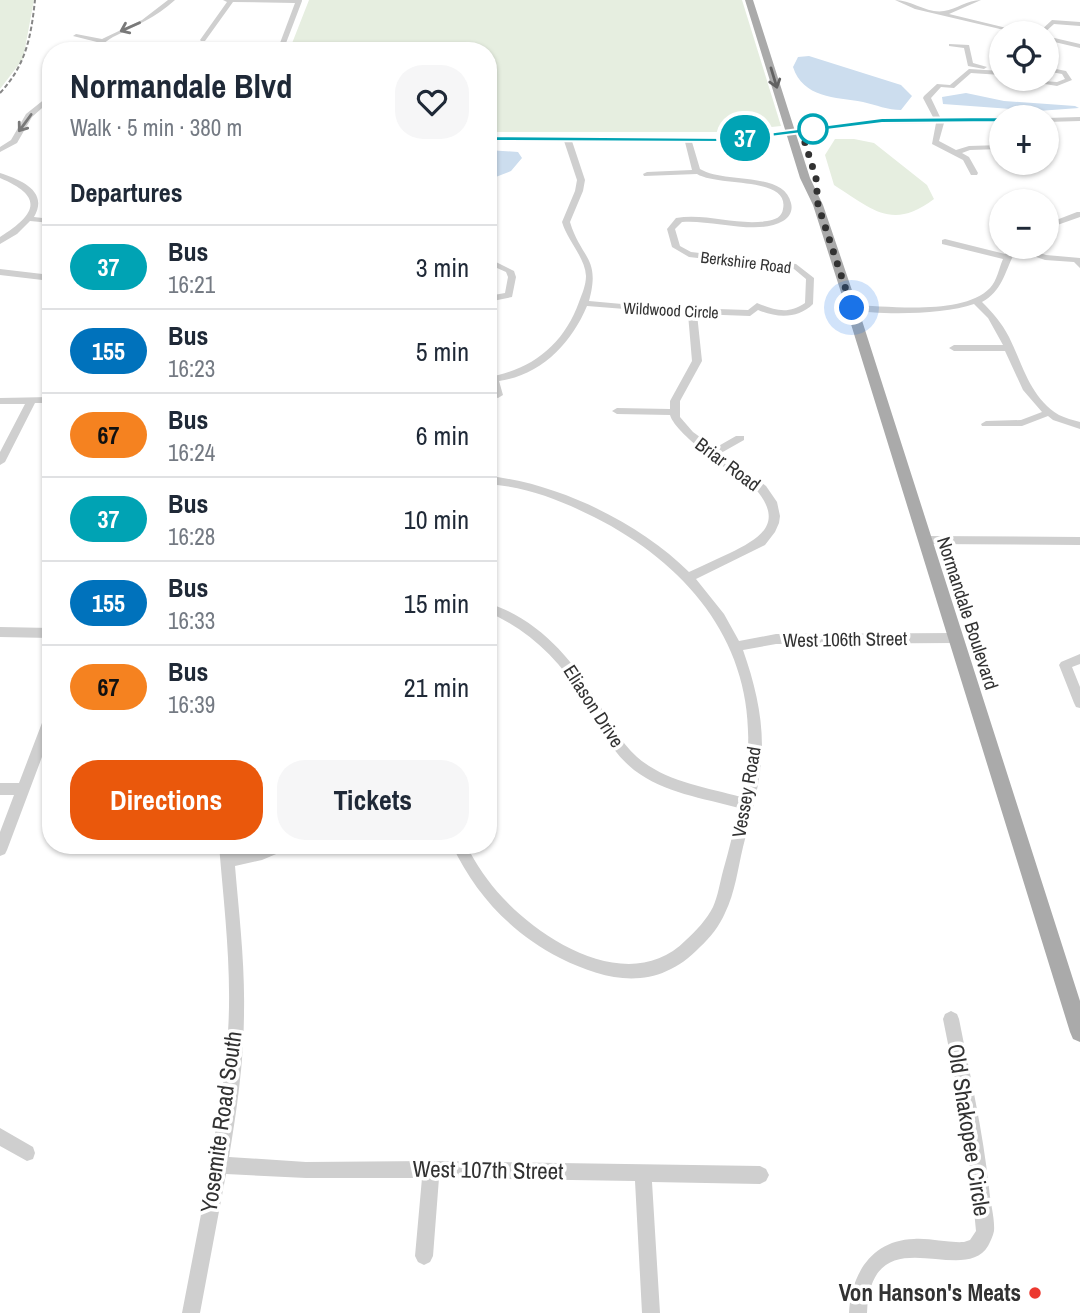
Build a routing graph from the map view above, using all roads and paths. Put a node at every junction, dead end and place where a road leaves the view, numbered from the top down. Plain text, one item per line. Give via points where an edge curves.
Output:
1 (172, 0) edge
2 (228, 0) edge
3 (299, 0) edge
4 (750, 0) edge
5 (759, 0) edge
6 (898, 0) edge
7 (978, 0) edge
8 (941, 14) junction
9 (1059, 22) edge
10 (1080, 24) edge
11 (989, 25) edge
12 (76, 36) dead end
13 (203, 40) dead end
14 (102, 41) joint
15 (1059, 41) edge
16 (283, 42) edge
17 (951, 45) dead end
18 (1080, 46) edge
19 (970, 68) junction
20 (989, 70) edge
21 (1059, 71) edge
22 (1059, 83) edge
23 (42, 104) edge
24 (939, 120) junction
25 (989, 120) edge
26 (1059, 120) edge
27 (1080, 120) edge
28 (796, 131) junction
29 (497, 138) edge
30 (568, 139) junction
31 (688, 140) junction
32 (989, 147) edge
33 (0, 150) edge
34 (956, 153) junction
35 (699, 173) junction
36 (974, 173) dead end
37 (646, 174) dead end
38 (0, 175) edge
39 (1080, 214) edge
40 (30, 219) junction
41 (42, 220) edge
42 (1059, 222) edge
43 (0, 241) edge
44 (944, 242) dead end
45 (989, 253) edge
46 (1005, 259) edge
47 (1059, 259) edge
48 (497, 265) edge
49 (1080, 265) edge
50 (0, 272) edge
51 (42, 277) edge
52 (497, 297) edge
53 (976, 301) junction
54 (583, 303) junction
55 (757, 306) joint
56 (852, 308) junction
57 (692, 311) junction
58 (576, 322) joint
59 (954, 348) dead end
60 (1009, 348) junction
61 (497, 378) edge
62 (32, 400) junction
63 (42, 400) edge
64 (0, 401) edge
65 (617, 411) dead end
66 (674, 412) junction
67 (1047, 413) junction
68 (986, 424) dead end
69 (1080, 426) edge
70 (740, 438) dead end
71 (714, 453) junction
72 (0, 462) edge
73 (497, 481) edge
74 (1079, 528) edge
75 (925, 540) junction
76 (1078, 541) edge
77 (690, 577) junction
78 (497, 611) edge
79 (0, 632) edge
80 (42, 633) edge
81 (956, 638) junction
82 (734, 647) junction
83 (1080, 659) edge
84 (1080, 703) edge
85 (42, 739) edge
86 (0, 789) edge
87 (23, 789) junction
88 (746, 804) junction
89 (0, 850) edge
90 (226, 854) edge
91 (464, 854) edge
92 (951, 1019) dead end
93 (1080, 1032) edge
94 (0, 1136) edge
95 (27, 1153) dead end
96 (217, 1166) junction
97 (431, 1169) junction
98 (643, 1172) junction
99 (760, 1175) dead end
100 (424, 1256) dead end
101 (191, 1313) edge
102 (651, 1313) edge
103 (858, 1313) edge

1 -> 14 street via 144,21
2 - 3 street
2 - 13 street
3 - 16 street
4 -> 28 main road, Normandale Boulevard
5 - 28 main road, Normandale Boulevard
6 - 8 street
7 - 8 street
8 - 11 street
9 - 10 street
12 - 14 street
15 - 18 street
17 - 19 street via 967,46
19 - 20 street
19 - 24 street via 952,86 939,85 927,98
21 - 22 street via 1069,80
23 -> 33 street via 14,141
24 - 25 street
24 - 28 street
24 - 34 street via 942,129 935,142
26 - 27 street
28 - 31 street
28 - 56 main road, Normandale Boulevard via 816,178 818,205
29 - 30 street
30 - 31 street
30 - 54 street via 569,154 581,176 566,222 590,274
31 - 35 street
32 - 34 street
34 - 36 street
35 - 37 street
35 - 55 street, Berkshire Road via 783,192 787,213 776,221 740,225 695,219 671,225 676,247 683,252 796,267 810,278 810,300 805,309 768,313
38 - 40 street via 36,198
39 - 42 street
40 - 41 street
40 - 43 street
44 - 45 street
46 - 53 street via 996,286
47 - 49 street via 1077,260
48 - 52 street via 512,277 509,295
50 - 51 street
53 - 56 street via 942,307
53 - 60 street via 992,316
54 - 57 street, Wildwood Circle
54 - 58 street
55 - 57 street, Wildwood Circle via 750,313
56 - 75 main road, Normandale Boulevard
57 - 66 street via 697,361 675,401
58 - 61 street via 539,364
59 - 60 street
60 - 67 street via 1030,396
62 - 63 street
62 - 64 street
62 - 72 street
65 - 66 street
66 - 71 street, Briar Road via 680,426
67 - 68 street via 1022,423
67 - 69 street
70 - 71 street
71 - 77 street, Briar Road via 770,497 776,516 761,542
73 - 77 street, Vessey Road via 526,485 569,500 647,542
74 - 76 street
75 - 76 street
75 - 81 main road, Normandale Boulevard
77 - 82 street, Vessey Road via 715,608
78 - 88 street, Eliason Drive via 521,622 558,653 613,738 641,768 670,782
79 - 80 street
81 - 82 street, West 106th Street via 787,638
81 - 93 main road, Normandale Boulevard
82 - 88 street, Vessey Road via 746,673 755,738
83 - 84 street via 1065,665
85 - 87 street
86 - 87 street
87 - 89 street
88 - 91 street, Vessey Road via 719,911 692,947 656,969 598,969 524,929 488,896
90 - 96 street, Yosemite Road South via 235,940 236,1033
92 - 103 street, Old Shakopee Circle via 975,1138 985,1232 971,1249 891,1252 874,1263 863,1279
94 - 95 street
96 - 97 street, West 107th Street
96 - 101 street, Yosemite Road South
97 - 98 street, West 107th Street
97 - 100 street
98 - 99 street, West 107th Street
98 - 102 street

